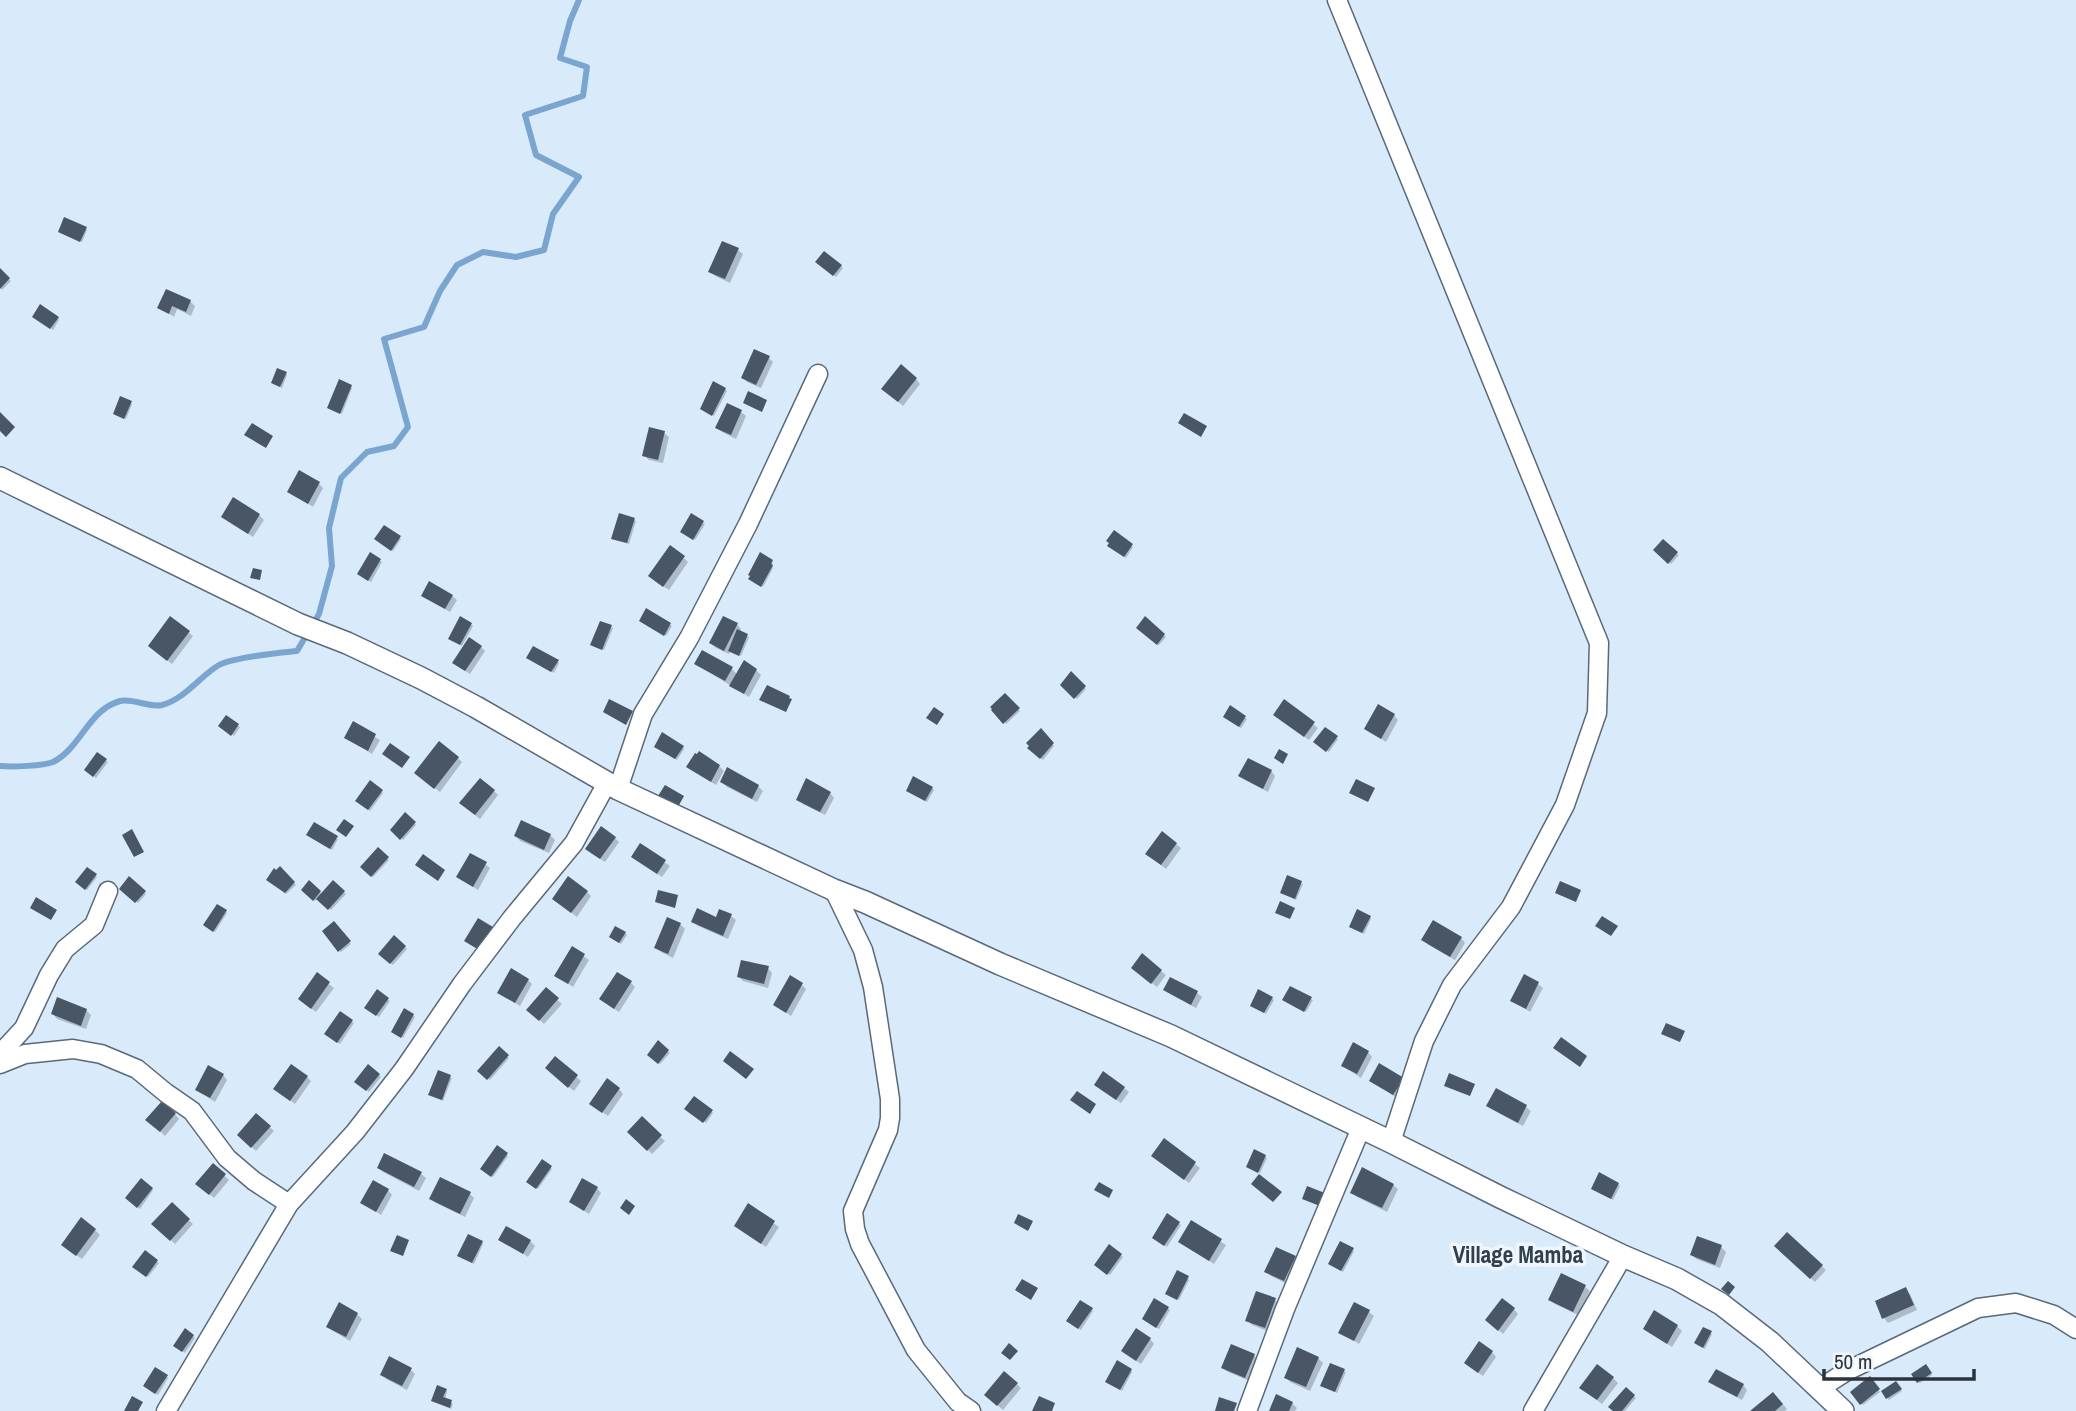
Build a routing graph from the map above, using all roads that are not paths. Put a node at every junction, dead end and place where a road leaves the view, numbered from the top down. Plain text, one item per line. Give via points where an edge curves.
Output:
1 (1337, 0) edge
2 (818, 374) dead end
3 (0, 478) edge
4 (613, 786) junction
5 (834, 890) junction
6 (108, 891) dead end
7 (0, 1054) edge
8 (0, 1064) edge
9 (1361, 1128) junction
10 (1391, 1142) junction
11 (289, 1203) junction
12 (1623, 1255) junction
13 (2076, 1328) edge
14 (1819, 1389) junction
15 (166, 1411) edge
16 (971, 1411) edge
17 (1247, 1411) edge
18 (1533, 1411) edge
19 (1843, 1411) edge

1 - 10 street via 1600,643 1597,713 1565,804 1511,907 1452,985 1424,1041
2 - 4 street via 748,524 689,638 643,714
3 - 4 street via 443,690
4 - 5 street
4 - 11 street via 404,1069 355,1132
5 - 9 street via 1171,1037
5 - 16 street via 863,950 873,987 890,1099 888,1130 853,1211 855,1229 916,1350 958,1402
6 - 7 street via 94,925 65,949 24,1028
8 - 11 street via 25,1055 73,1049 101,1054 136,1069 192,1111 228,1158 254,1181
9 - 10 street
9 - 17 street
10 - 12 street
11 - 15 street
12 - 14 street via 1721,1304
12 - 18 street
13 - 14 street via 2054,1315 2016,1303 1978,1308
14 - 19 street

